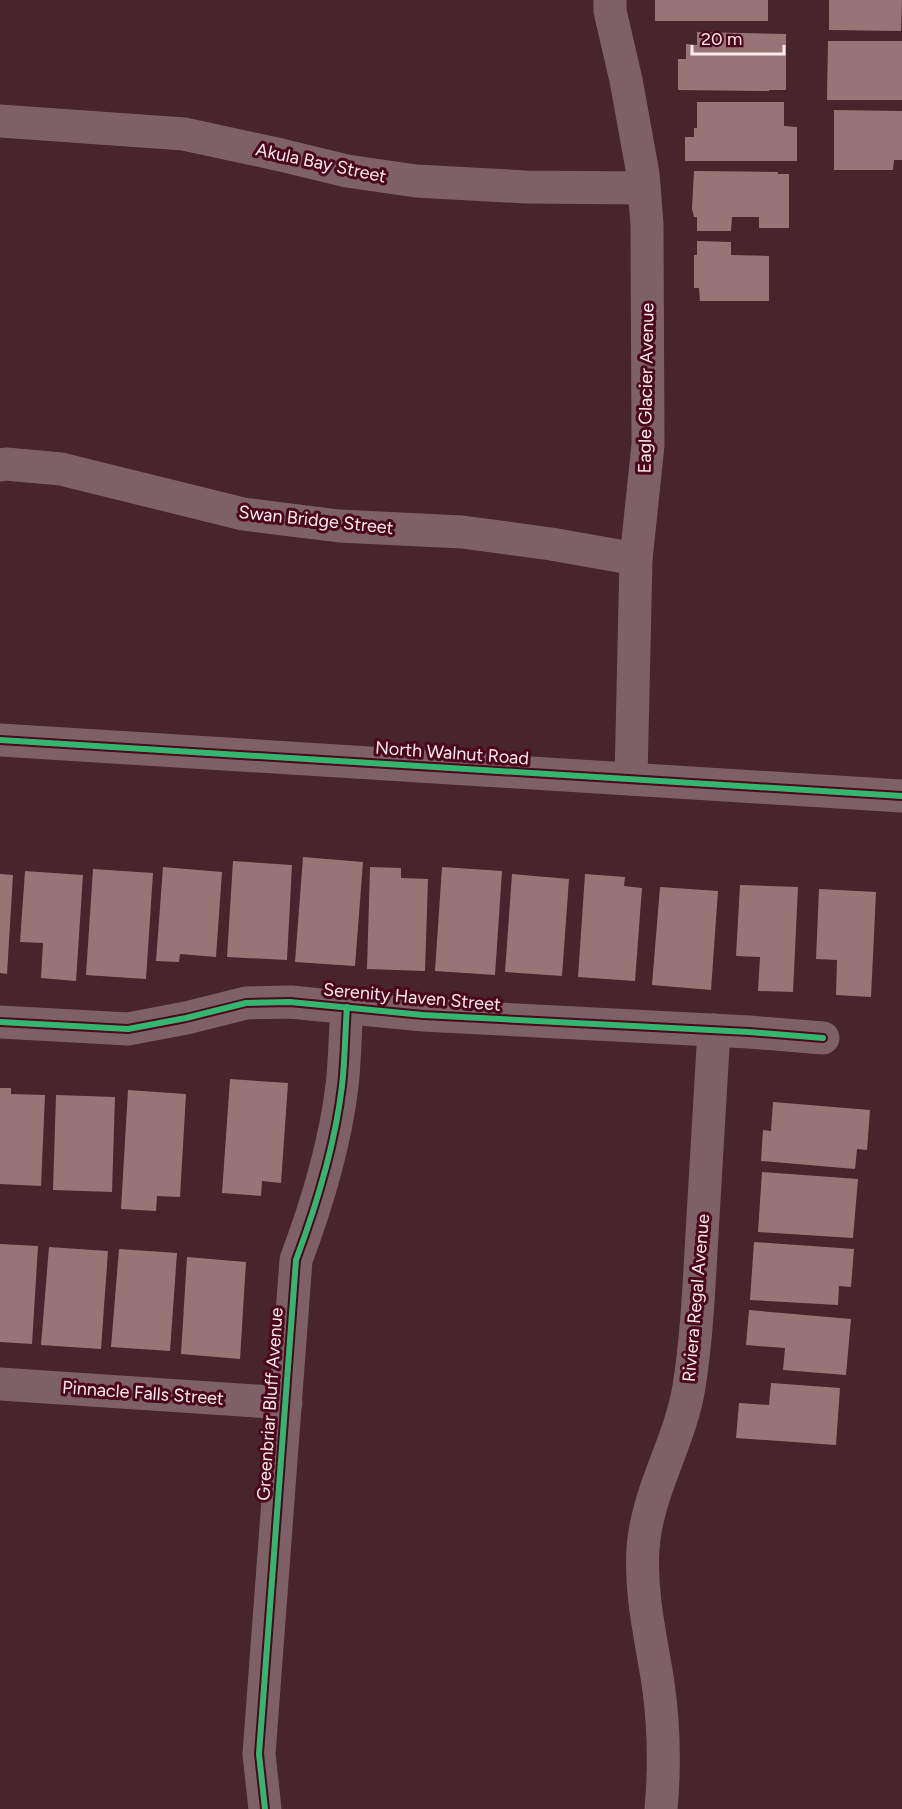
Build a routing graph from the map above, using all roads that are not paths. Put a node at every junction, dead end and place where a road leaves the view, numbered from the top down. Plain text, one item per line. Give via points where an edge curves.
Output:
1 (610, 0) edge
2 (0, 121) edge
3 (644, 188) junction
4 (0, 465) edge
5 (636, 559) junction
6 (0, 740) edge
7 (631, 779) junction
8 (902, 796) edge
9 (347, 1007) junction
10 (0, 1022) edge
11 (714, 1030) junction
12 (823, 1038) dead end
13 (0, 1384) edge
14 (286, 1402) junction
15 (265, 1809) edge
16 (661, 1809) edge

1 - 3 street, Eagle Glacier Avenue
2 - 3 street, Akula Bay Street via 184,134 346,171 416,182
3 - 5 street, Eagle Glacier Avenue via 648,445
4 - 5 street, Swan Bridge Street via 61,469 243,514 339,526 462,532
5 - 7 street, Eagle Glacier Avenue
6 - 7 street, North Walnut Road
7 - 8 street, North Walnut Road
9 - 10 street, Serenity Haven Street via 290,1002 246,1004 128,1029
9 - 11 street, Serenity Haven Street via 423,1015
9 - 14 street, Greenbriar Bluff Avenue via 336,1125 296,1260
11 - 12 street, Serenity Haven Street
11 - 16 street, Riviera Regal Avenue via 695,1347 686,1406 649,1510 642,1573 664,1736
13 - 14 street, Pinnacle Falls Street
14 - 15 street, Greenbriar Bluff Avenue via 259,1754

